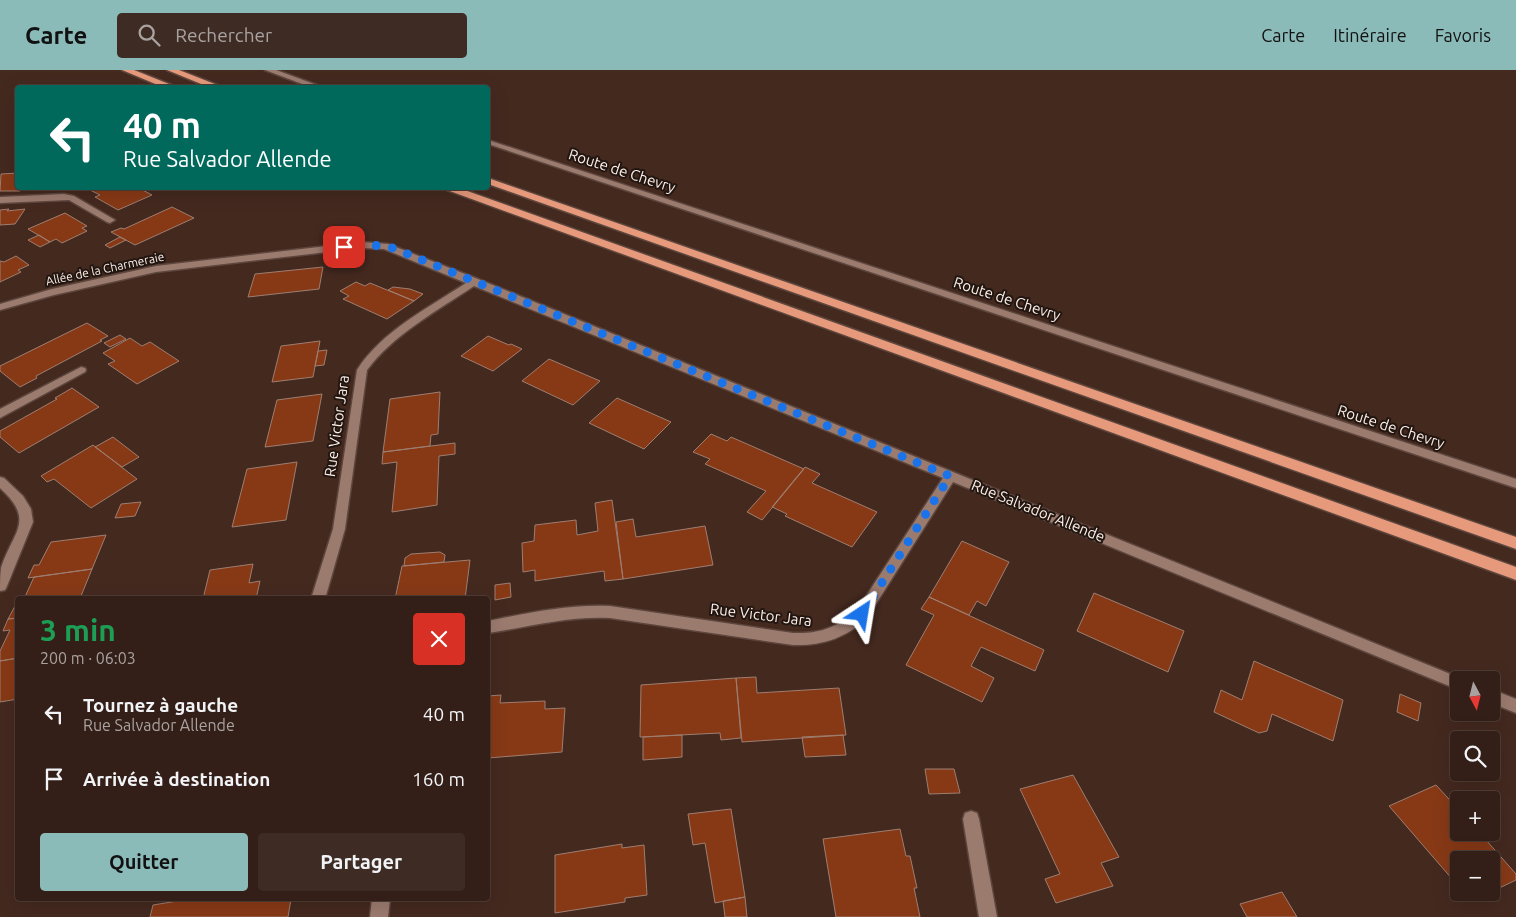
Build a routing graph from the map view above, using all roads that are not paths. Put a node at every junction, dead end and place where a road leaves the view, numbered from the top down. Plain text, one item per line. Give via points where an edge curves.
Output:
1 (126, 70) edge
2 (171, 70) edge
3 (269, 70) edge
4 (166, 85) edge
5 (213, 85) edge
6 (313, 85) edge
7 (490, 143) edge
8 (490, 182) edge
9 (457, 190) edge
10 (0, 200) edge
11 (110, 220) dead end
12 (216, 261) joint
13 (475, 281) junction
14 (0, 307) edge
15 (81, 370) dead end
16 (0, 414) edge
17 (950, 476) junction
18 (0, 481) edge
19 (1516, 484) edge
20 (1516, 543) edge
21 (1516, 574) edge
22 (0, 586) edge
23 (319, 596) edge
24 (490, 627) edge
25 (1450, 678) edge
26 (1500, 700) edge
27 (1516, 706) edge
28 (971, 819) dead end
29 (381, 901) edge
30 (379, 917) edge
31 (988, 917) edge

1 - 4 highway
2 - 5 highway
3 - 6 street
7 - 19 street, Route de Chevry
8 - 20 highway
9 - 21 highway
10 - 11 street via 71,198
12 - 13 street, Rue Salvador Allende via 379,245
12 - 14 street, Allée de la Charmeraie via 119,276
13 - 17 street, Rue Salvador Allende
13 - 23 street, Rue Victor Jara via 389,341 362,370 339,529
15 - 16 street
17 - 24 street, Rue Victor Jara via 862,614 831,636 793,639 596,611 538,617
17 - 25 street, Rue Salvador Allende
18 - 22 street via 16,495 27,512 27,522
26 - 27 street
28 - 31 street
29 - 30 street

